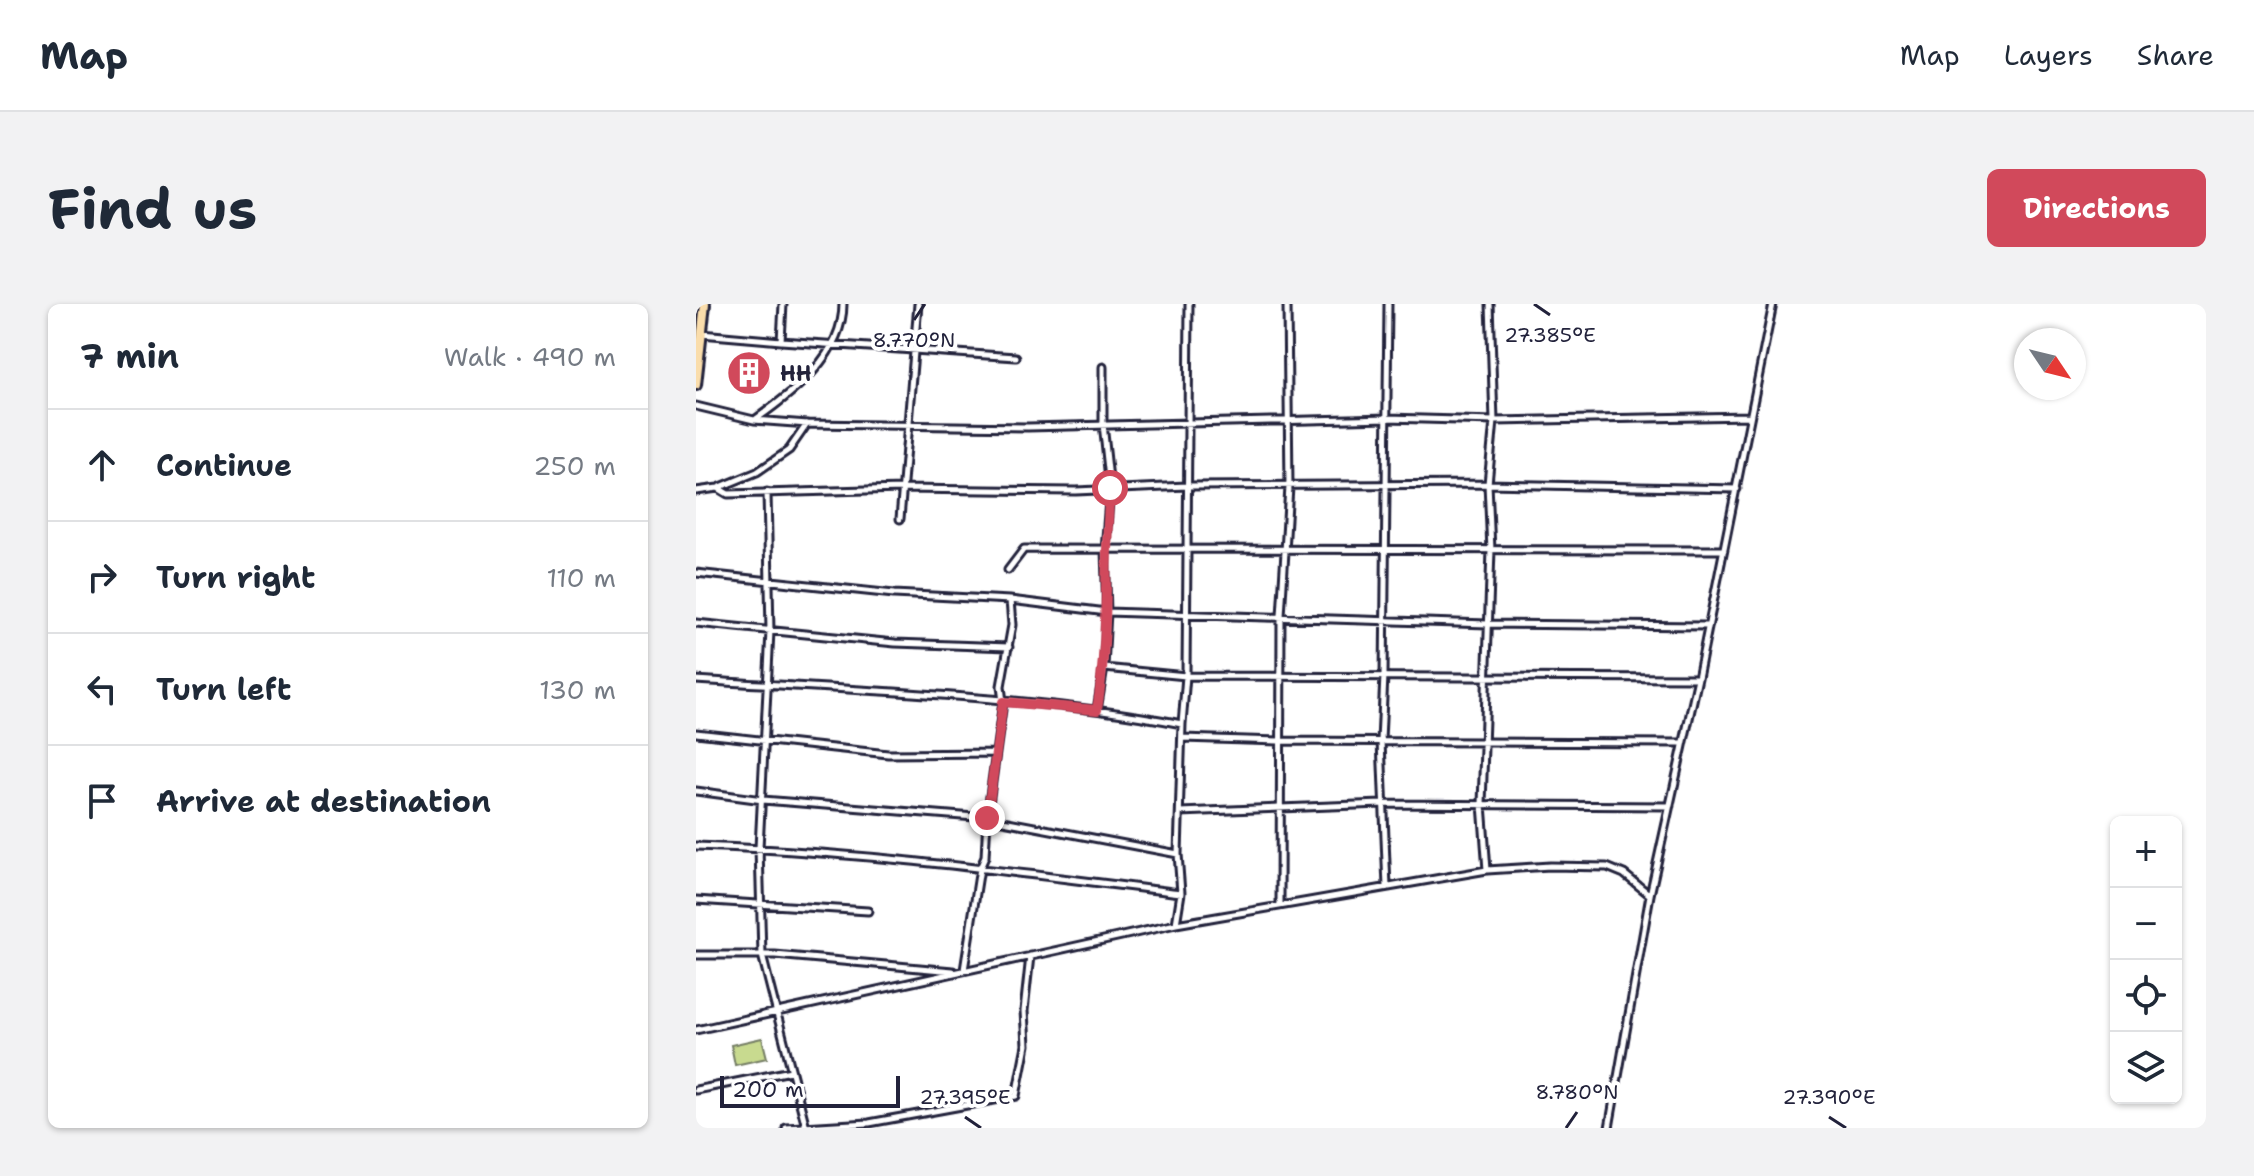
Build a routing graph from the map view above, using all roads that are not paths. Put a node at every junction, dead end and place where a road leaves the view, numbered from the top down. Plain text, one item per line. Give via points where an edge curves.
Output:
1 (705, 304) edge
2 (783, 304) edge
3 (843, 304) edge
4 (918, 304) edge
5 (1189, 304) edge
6 (1287, 304) edge
7 (1388, 304) edge
8 (1490, 304) edge
9 (1773, 304) edge
10 (701, 334) junction
11 (781, 341) junction
12 (698, 345) edge
13 (832, 346) junction
14 (915, 350) junction
15 (1016, 357) dead end
16 (1103, 367) dead end
17 (696, 385) edge
18 (696, 406) edge
19 (1749, 416) junction
20 (1388, 418) junction
21 (754, 420) junction
22 (1287, 421) junction
23 (1494, 421) junction
24 (909, 423) junction
25 (1188, 423) junction
26 (808, 424) junction
27 (1103, 424) junction
28 (1488, 484) junction
29 (1187, 486) junction
30 (1385, 486) junction
31 (1289, 487) junction
32 (718, 488) junction
33 (1110, 488) junction
34 (902, 489) junction
35 (1737, 489) junction
36 (696, 491) edge
37 (767, 492) junction
38 (900, 519) dead end
39 (1186, 548) junction
40 (1286, 549) junction
41 (1105, 550) junction
42 (1386, 550) junction
43 (1491, 550) junction
44 (1724, 550) junction
45 (1008, 570) dead end
46 (696, 573) edge
47 (769, 580) junction
48 (1010, 600) junction
49 (1107, 612) junction
50 (1185, 615) junction
51 (1281, 616) junction
52 (1384, 619) junction
53 (696, 623) edge
54 (1488, 624) junction
55 (1708, 626) junction
56 (770, 631) junction
57 (1009, 647) junction
58 (1104, 668) junction
59 (1186, 676) junction
60 (1280, 676) junction
61 (1384, 676) junction
62 (1486, 677) junction
63 (1698, 678) junction
64 (696, 680) edge
65 (767, 684) junction
66 (1003, 702) junction
67 (1097, 710) junction
68 (1182, 724) junction
69 (696, 733) edge
70 (1182, 738) junction
71 (1485, 740) junction
72 (1279, 741) junction
73 (1381, 741) junction
74 (765, 743) junction
75 (1683, 743) junction
76 (996, 753) junction
77 (696, 791) edge
78 (763, 800) junction
79 (1382, 804) junction
80 (1482, 804) junction
81 (1670, 806) junction
82 (1278, 807) junction
83 (1180, 812) junction
84 (987, 818) junction
85 (696, 846) edge
86 (759, 848) junction
87 (1178, 854) junction
88 (980, 868) junction
89 (1487, 870) junction
90 (1387, 887) junction
91 (1181, 893) junction
92 (1650, 895) junction
93 (696, 900) edge
94 (760, 903) junction
95 (1280, 905) junction
96 (868, 911) dead end
97 (1176, 924) junction
98 (696, 955) edge
99 (762, 955) junction
100 (1030, 956) junction
101 (961, 971) junction
102 (776, 1012) junction
103 (696, 1030) edge
104 (791, 1071) junction
105 (696, 1090) edge
106 (870, 1125) edge
107 (806, 1127) edge
108 (786, 1128) edge
109 (1609, 1128) edge

1 - 10 main road
2 - 11 street
3 - 13 street via 840,332
4 - 14 street
5 - 25 street
6 - 22 street
7 - 20 street
8 - 23 street
9 - 19 street
10 - 11 street
10 - 12 main road
11 - 13 street
12 - 17 main road
13 - 14 street
13 - 21 street via 779,403
14 - 15 street
14 - 24 street
16 - 27 street
18 - 21 street
19 - 23 street
19 - 35 street
20 - 22 street
20 - 23 street
20 - 30 street
21 - 26 street
22 - 25 street
22 - 31 street
23 - 28 street
24 - 26 street
24 - 27 street
24 - 34 street
25 - 27 street
25 - 29 street
26 - 32 street via 789,450 757,472
27 - 33 street
28 - 30 street
28 - 35 street
28 - 43 street
29 - 31 street
29 - 33 street
29 - 39 street
30 - 31 street
30 - 42 street
31 - 40 street
32 - 36 street
32 - 37 street via 728,494
33 - 34 street
33 - 41 street
34 - 37 street
34 - 38 street
35 - 44 street
37 - 47 street
39 - 40 street
39 - 41 street
39 - 50 street
40 - 42 street
40 - 51 street
41 - 45 street via 1024,549
41 - 49 street
42 - 43 street
42 - 52 street
43 - 44 street
43 - 54 street
44 - 55 street
46 - 47 street
47 - 48 street
47 - 56 street
48 - 49 street
48 - 57 street
49 - 50 street
49 - 58 street
50 - 51 street
50 - 59 street
51 - 52 street
51 - 60 street
52 - 54 street
52 - 61 street
53 - 56 street
54 - 55 street
54 - 62 street
55 - 63 street
56 - 57 street
56 - 65 street
57 - 66 street
58 - 59 street
58 - 67 street
59 - 60 street
59 - 68 street
60 - 61 street
60 - 72 street
61 - 62 street
61 - 73 street
62 - 63 street
62 - 71 street
63 - 75 street
64 - 65 street
65 - 66 street
65 - 74 street
66 - 67 street
66 - 76 street
67 - 68 street
68 - 70 street
69 - 74 street
70 - 72 street
70 - 83 street
71 - 73 street
71 - 75 street
71 - 80 street
72 - 73 street
72 - 82 street
73 - 79 street
74 - 76 street via 888,754
74 - 78 street
75 - 81 street
76 - 84 street
77 - 78 street
78 - 84 street
78 - 86 street
79 - 80 street
79 - 82 street
79 - 90 street
80 - 81 street
80 - 89 street
81 - 92 street
82 - 83 street
82 - 95 street
83 - 87 street
84 - 87 street
84 - 88 street
85 - 86 street
86 - 88 street
86 - 94 street
87 - 91 street
88 - 91 street
88 - 101 street
89 - 90 street
89 - 92 street via 1607,867
90 - 95 street
91 - 97 street
92 - 109 street
93 - 94 street
94 - 96 street
94 - 99 street
95 - 97 street
97 - 100 street
98 - 99 street
99 - 101 street
99 - 102 street
100 - 101 street
100 - 106 street via 1026,1045 1016,1096
101 - 102 street
102 - 103 street
102 - 104 street
104 - 105 street
104 - 107 street
106 - 107 street
107 - 108 street

